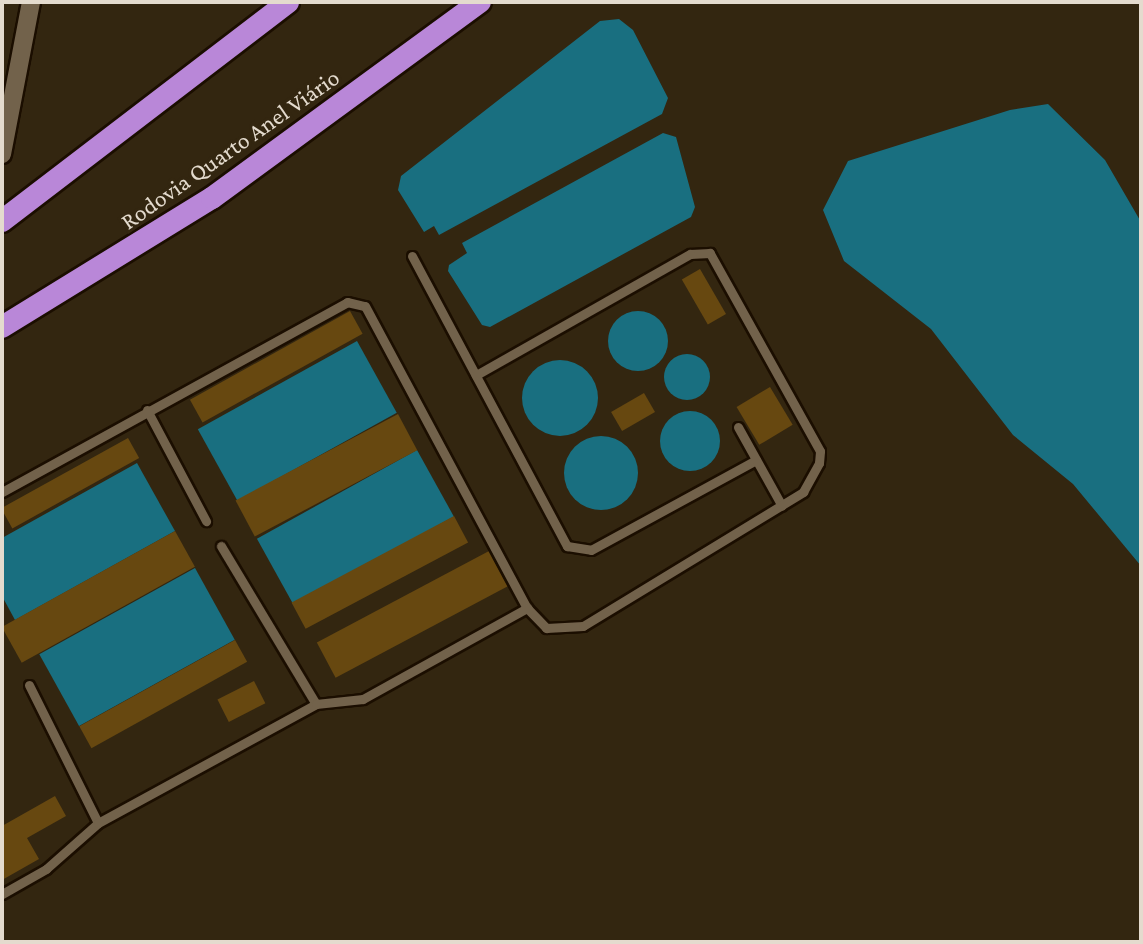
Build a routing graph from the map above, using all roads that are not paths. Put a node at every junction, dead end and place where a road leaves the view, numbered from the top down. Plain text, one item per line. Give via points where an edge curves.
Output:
1 (31, 2) edge
2 (288, 2) edge
3 (480, 2) edge
4 (2, 154) edge
5 (2, 221) edge
6 (412, 256) dead end
7 (2, 327) edge
8 (476, 375) junction
9 (147, 410) junction
10 (738, 427) dead end
11 (756, 460) junction
12 (2, 492) edge
13 (782, 506) junction
14 (206, 521) dead end
15 (221, 546) dead end
16 (527, 608) junction
17 (29, 685) dead end
18 (316, 704) junction
19 (98, 823) junction
20 (2, 894) edge

1 - 4 street
2 - 5 highway
3 - 7 highway, Rodovia Quarto Anel Viário via 212,198
6 - 8 lane
8 - 11 lane via 567,546 576,550 591,550
8 - 13 lane via 690,254 710,253 820,451 813,478
9 - 12 lane
9 - 14 lane
9 - 16 lane via 347,302 365,306
10 - 11 lane
11 - 13 lane
13 - 16 lane via 583,626 546,628
15 - 18 lane
16 - 18 lane via 363,699
17 - 19 lane
18 - 19 lane
19 - 20 lane via 46,869

